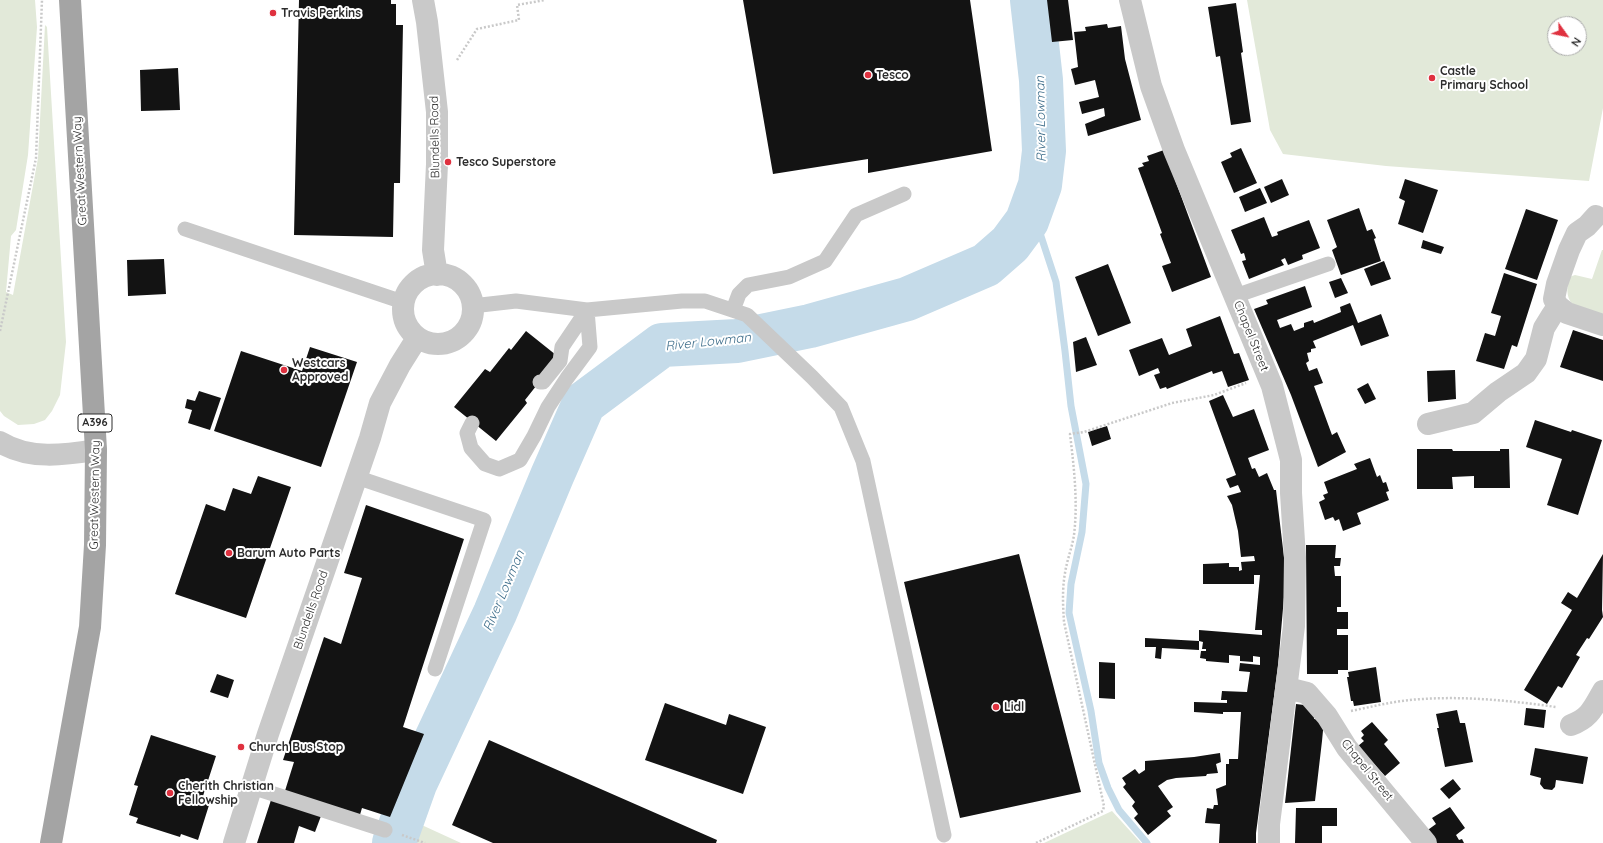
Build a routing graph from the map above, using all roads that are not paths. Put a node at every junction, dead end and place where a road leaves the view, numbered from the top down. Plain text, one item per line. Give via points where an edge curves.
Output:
1 (70, 0) edge
2 (423, 0) edge
3 (1130, 0) edge
4 (904, 194) dead end
5 (1596, 216) dead end
6 (185, 229) dead end
7 (1328, 264) dead end
8 (437, 275) junction
9 (1235, 296) junction
10 (403, 302) junction
11 (472, 306) junction
12 (1558, 306) junction
13 (587, 310) junction
14 (740, 313) junction
15 (1603, 325) edge
16 (417, 338) junction
17 (540, 382) dead end
18 (472, 423) dead end
19 (1428, 424) dead end
20 (0, 442) edge
21 (96, 450) junction
22 (356, 477) junction
23 (435, 669) dead end
24 (1287, 688) junction
25 (1603, 691) edge
26 (1571, 725) dead end
27 (252, 787) junction
28 (384, 830) dead end
29 (944, 835) dead end
30 (51, 843) edge
31 (234, 843) edge
32 (1269, 843) edge
33 (1426, 843) edge

1 - 21 main road, Great Western Way / A396
2 - 8 street, Blundells Road via 437,119 433,250
3 - 9 street, Chapel Street via 1152,86 1174,150
4 - 14 lane via 856,215 825,261 789,278 748,285 739,294
5 - 12 street via 1577,233 1569,250 1554,299
6 - 10 lane
7 - 9 lane
8 - 10 street via 429,275 418,280 410,287
8 - 11 street via 445,275 456,280 465,288
9 - 24 street, Chapel Street via 1272,386 1291,460 1295,565 1294,626
10 - 16 street via 405,323
11 - 13 lane via 516,301
11 - 16 street via 467,329 456,339 445,343 428,343
12 - 15 street via 1567,313
12 - 19 street via 1544,328 1536,359 1526,373 1473,413
13 - 14 lane via 705,301
13 - 17 lane via 562,347 560,361 543,382
13 - 18 lane via 590,347 548,407 520,460 499,469 485,464 471,448 467,433
14 - 29 lane via 812,377 841,407 863,461
16 - 22 street, Blundells Road via 380,403
20 - 21 street via 11,448 42,455
21 - 30 main road, Great Western Way / A396 via 95,545 90,628
22 - 23 lane via 484,520
22 - 27 street, Blundells Road
24 - 32 street, Chapel Street via 1269,824
24 - 33 street, Chapel Street via 1307,693 1327,716 1347,748
25 - 26 street via 1582,721
27 - 28 lane
27 - 31 street, Blundells Road

